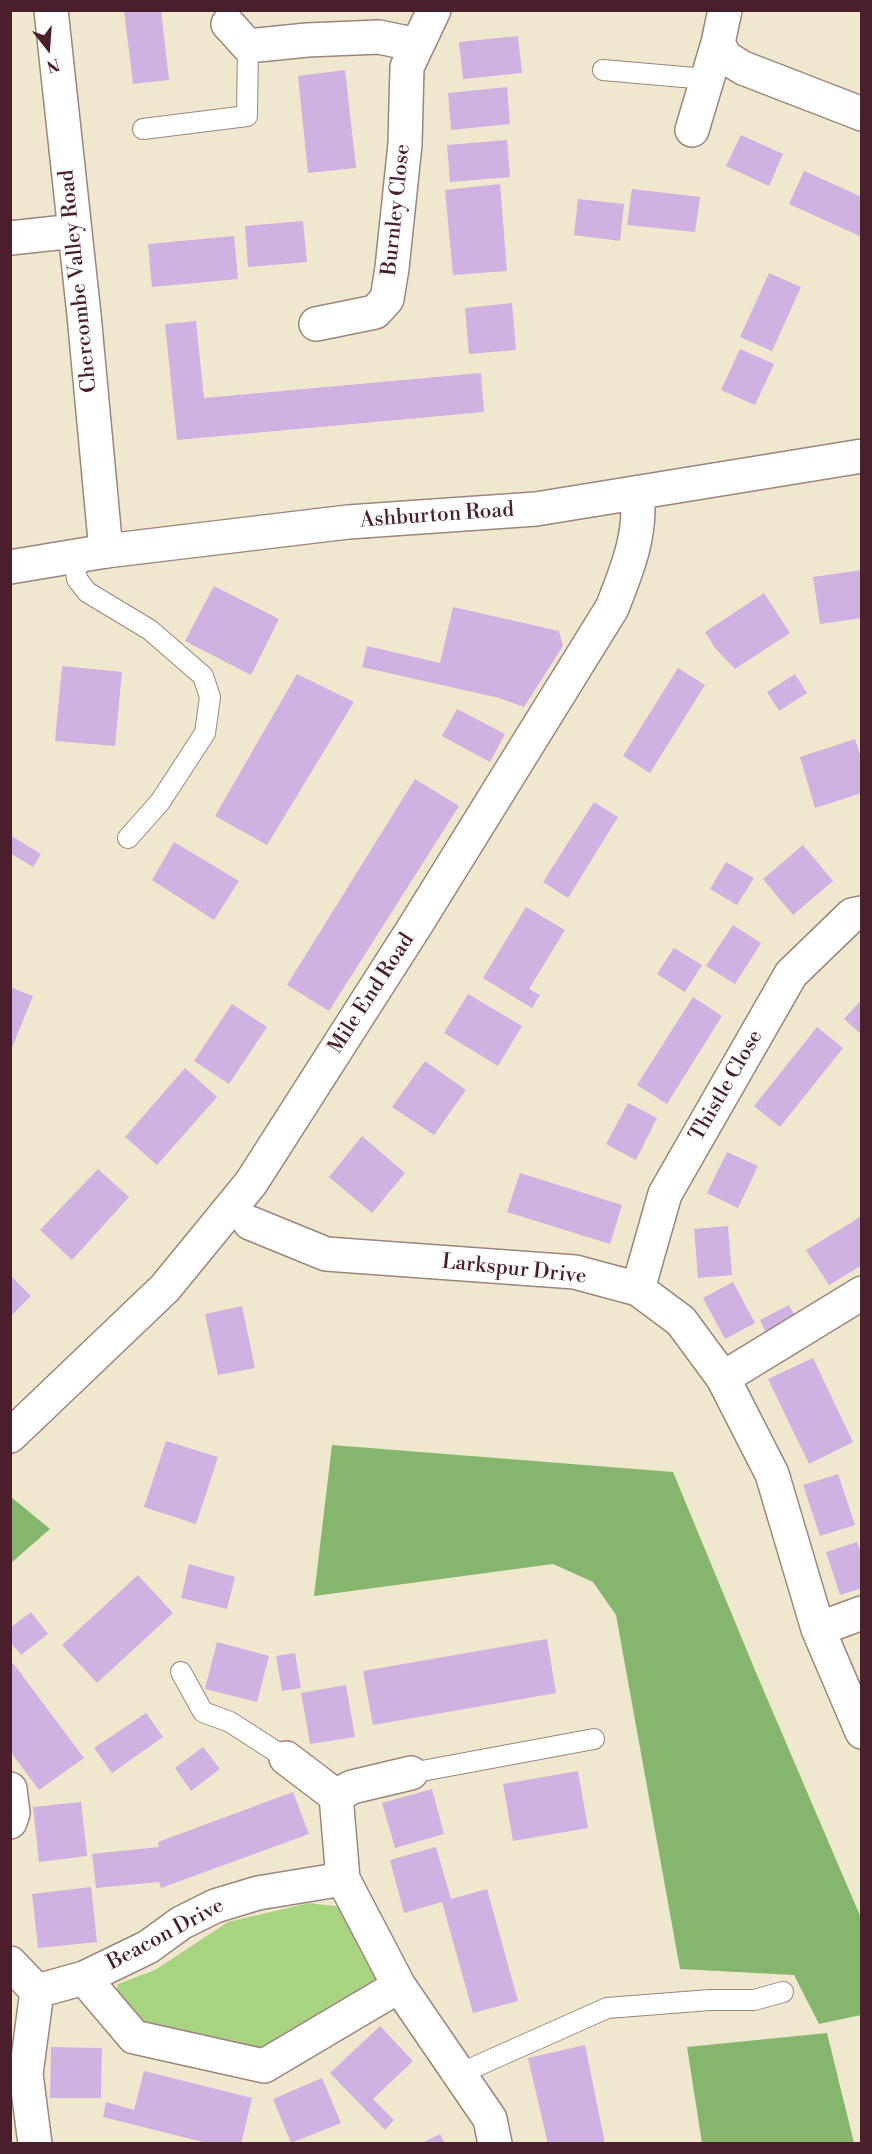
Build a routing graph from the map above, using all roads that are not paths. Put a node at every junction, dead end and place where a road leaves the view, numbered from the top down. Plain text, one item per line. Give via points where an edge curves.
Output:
1 (51, 10) edge
2 (434, 10) edge
3 (725, 10) edge
4 (238, 35) joint
5 (718, 43) junction
6 (417, 45) junction
7 (603, 70) dead end
8 (706, 80) junction
9 (861, 114) edge
10 (143, 129) dead end
11 (692, 130) dead end
12 (75, 231) junction
13 (10, 238) edge
14 (316, 324) dead end
15 (861, 456) edge
16 (637, 493) junction
17 (106, 551) junction
18 (74, 556) junction
19 (10, 567) edge
20 (128, 838) dead end
21 (861, 913) edge
22 (249, 1223) dead end
23 (638, 1289) junction
24 (861, 1293) edge
25 (723, 1378) junction
26 (10, 1436) edge
27 (861, 1613) edge
28 (818, 1629) junction
29 (181, 1672) dead end
30 (861, 1732) edge
31 (594, 1739) dead end
32 (286, 1758) joint
33 (411, 1773) joint
34 (10, 1789) edge
35 (336, 1796) junction
36 (10, 1822) edge
37 (343, 1879) junction
38 (10, 1963) edge
39 (84, 1978) junction
40 (399, 1986) junction
41 (38, 1991) junction
42 (783, 1992) dead end
43 (459, 2074) junction
44 (35, 2144) edge
45 (495, 2144) edge

1 - 12 street, Chercombe Valley Road
2 - 6 street, Burnley Close
3 - 5 street
4 - 6 street via 307,40 379,37
4 - 10 lane via 247,116
5 - 8 street
5 - 9 street via 725,57 742,68
6 - 14 street, Burnley Close via 407,67 405,144 387,299 375,312
7 - 8 lane
8 - 11 street
12 - 13 street
12 - 17 street, Chercombe Valley Road
15 - 16 street, Ashburton Road
16 - 17 street, Ashburton Road via 536,509 348,522
16 - 26 street, Mile End Road via 639,513 631,562 612,608 251,1183 165,1288
17 - 18 street, Ashburton Road
18 - 19 street, Ashburton Road
18 - 20 lane via 77,579 87,592 150,630 203,676 210,697 205,733 160,802
21 - 23 street, Thistle Close via 852,915 791,974 665,1194
22 - 23 street, Larkspur Drive via 326,1254 575,1272
23 - 25 street, Larkspur Drive via 681,1321
24 - 25 street
25 - 28 street, Larkspur Drive via 772,1474
27 - 28 street
28 - 30 street, Larkspur Drive
29 - 32 lane via 203,1712 230,1722
31 - 33 lane
32 - 35 street
33 - 35 street via 352,1787
34 - 36 street
35 - 37 street
37 - 39 street, Beacon Drive via 258,1893 215,1906 181,1923 148,1947
37 - 40 street
38 - 41 street
39 - 40 street, Beacon Drive via 134,2037 264,2066
39 - 41 street, Beacon Drive
40 - 43 street
41 - 44 street via 26,2074
42 - 43 lane via 753,2000 607,2008
43 - 45 street via 490,2119

